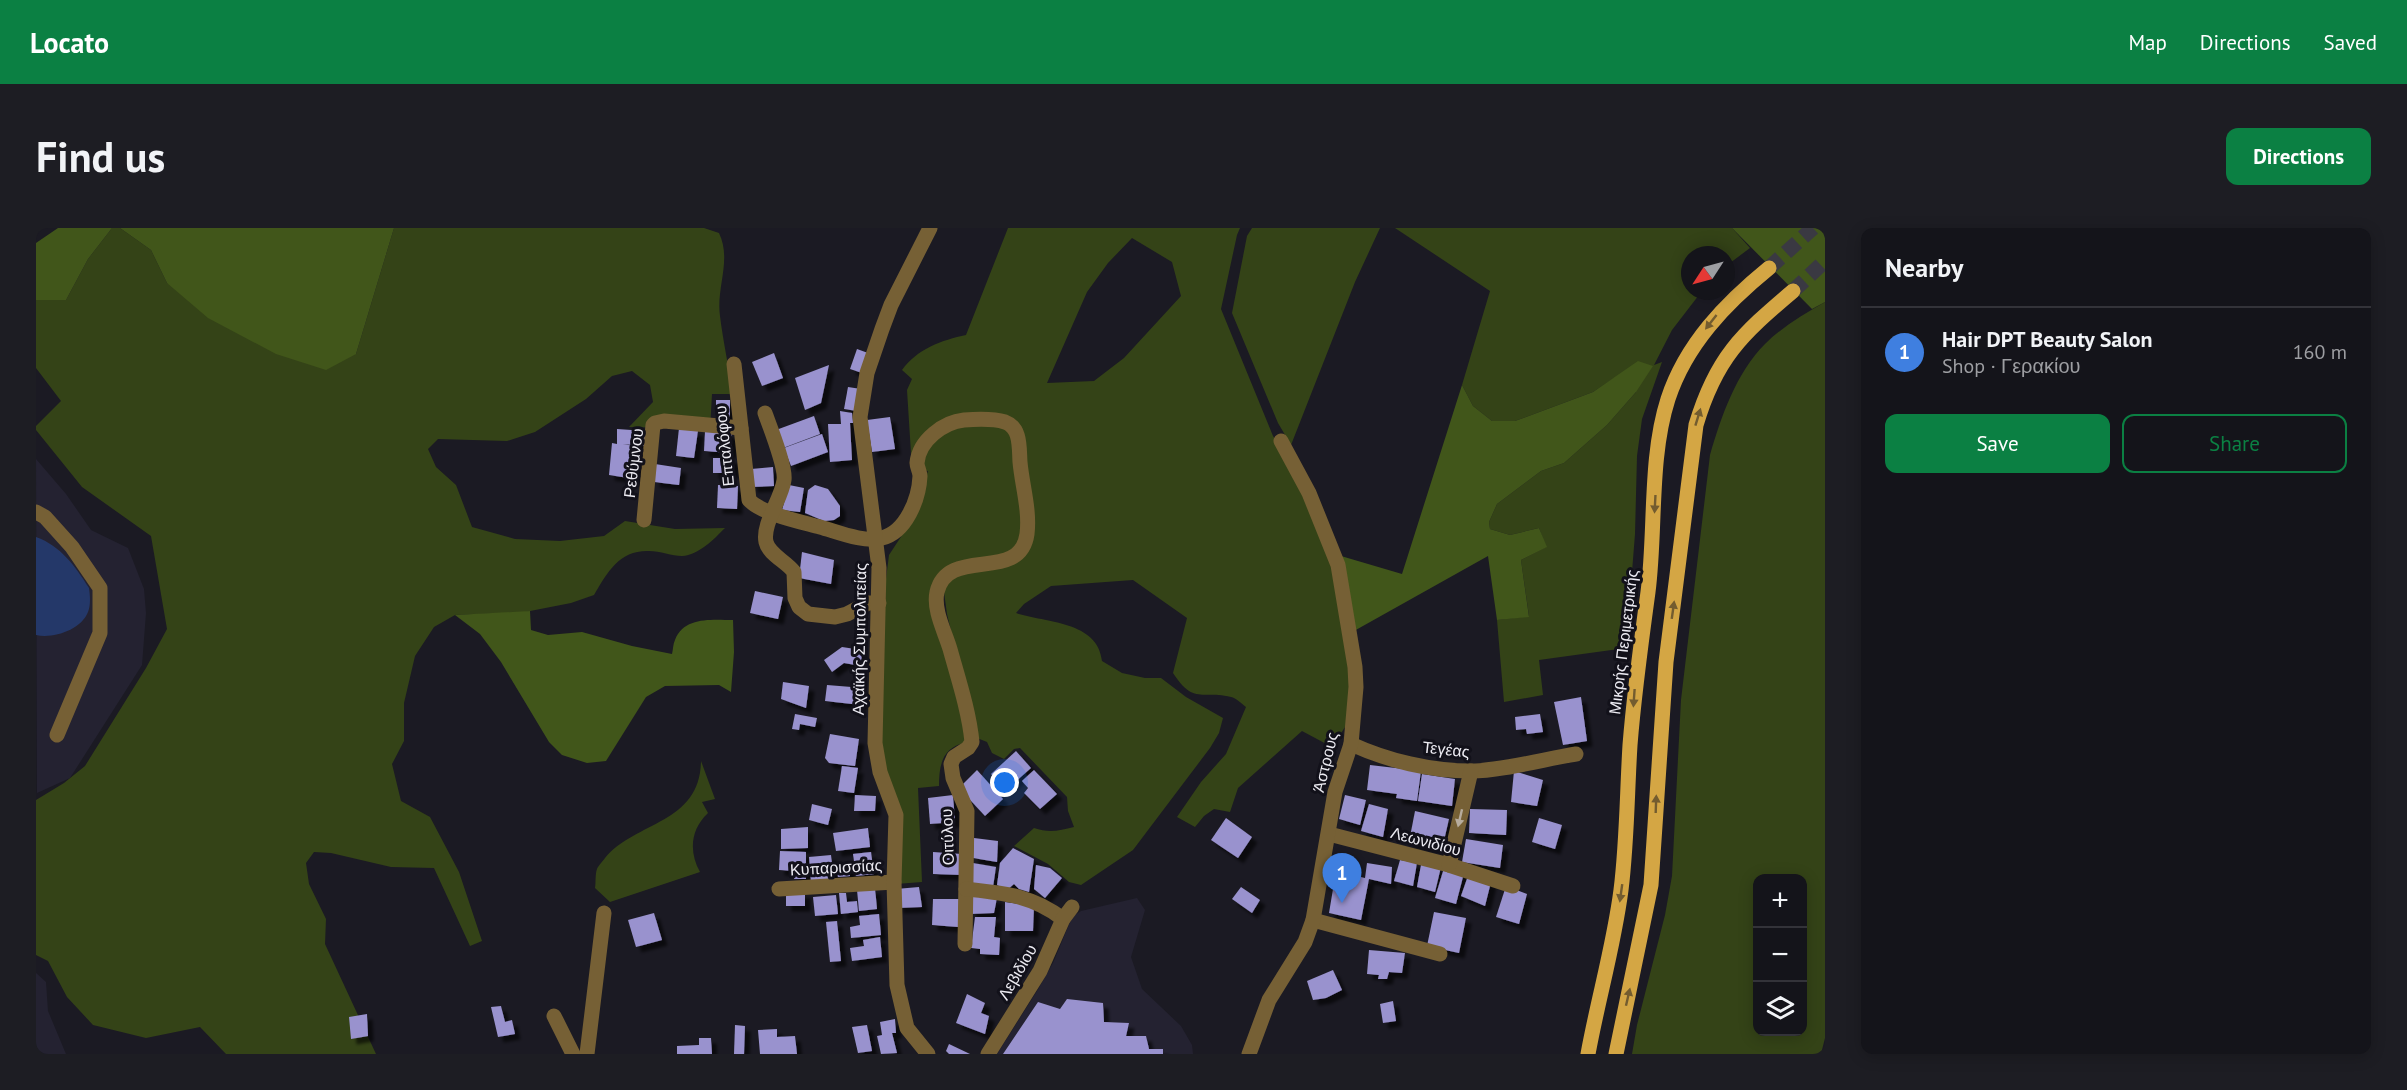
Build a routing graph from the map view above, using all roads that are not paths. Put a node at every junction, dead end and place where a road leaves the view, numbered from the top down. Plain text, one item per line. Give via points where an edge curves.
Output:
1 (930, 228) edge
2 (1769, 267) tunnel mouth
3 (1793, 291) tunnel mouth
4 (734, 364) dead end
5 (765, 413) dead end
6 (741, 428) junction
7 (1281, 441) dead end
8 (36, 512) edge
9 (773, 512) junction
10 (644, 520) dead end
11 (875, 539) junction
12 (879, 603) junction
13 (57, 735) dead end
14 (1351, 744) junction
15 (1576, 754) dead end
16 (1471, 771) junction
17 (1329, 834) junction
18 (1449, 865) junction
19 (894, 882) junction
20 (1513, 886) dead end
21 (779, 889) dead end
22 (966, 889) junction
23 (604, 913) dead end
24 (1313, 920) junction
25 (965, 944) dead end
26 (1440, 954) dead end
27 (554, 1016) dead end
28 (922, 1053) edge
29 (573, 1054) edge
30 (587, 1054) edge
31 (988, 1054) edge
32 (1249, 1054) edge
33 (1588, 1054) edge
34 (1616, 1054) edge

1 - 11 street, Αχαϊκής Συμπολιτείας via 891,305 867,373 860,409
2 -> 33 main road, Μικρής Περιμετρικής via 1724,307 1700,337 1671,392 1663,421 1648,592 1635,680 1621,888
34 -> 3 main road via 1651,885 1666,662 1696,426 1727,355 1752,326
4 - 6 street, Επταλόφου
5 - 9 street via 784,475
6 - 9 street, Επταλόφου via 749,500
6 - 10 street, Ρεθύμνου via 655,423
7 - 14 street, Άστρους via 1309,493 1342,580 1355,667
8 - 13 street via 72,548 100,588 100,633
9 - 11 street, Επταλόφου via 795,521
9 - 12 street via 766,542 794,572 795,598 804,612 835,617 868,603
11 - 12 street, Αχαϊκής Συμπολιτείας
11 - 22 street, Οιτύλου via 893,534 906,520 920,477 917,461 935,432 949,423 975,419 1008,423 1014,429 1019,440 1027,510 1027,534 1021,550 1004,562 956,569 942,580 936,596 972,742 951,764 967,811
12 - 19 street, Αχαϊκής Συμπολιτείας via 875,743 880,772 896,815
14 - 16 street, Τεγέας via 1412,764
14 - 17 street, Άστρους via 1335,792
15 - 16 street, Τεγέας
16 -> 18 street
17 - 18 street, Λεωνιδίου
17 - 24 street, Άστρους
18 - 20 street, Λεωνιδίου
19 - 21 street, Κυπαρισσίας
19 - 28 street, Αχαϊκής Συμπολιτείας via 899,998 907,1028
22 - 25 street, Οιτύλου
22 - 31 street, Λεβιδίου via 1029,899 1067,913 1040,971
23 - 30 street
24 - 26 street
24 - 32 street, Άστρους via 1305,942 1269,1000
27 - 29 street

